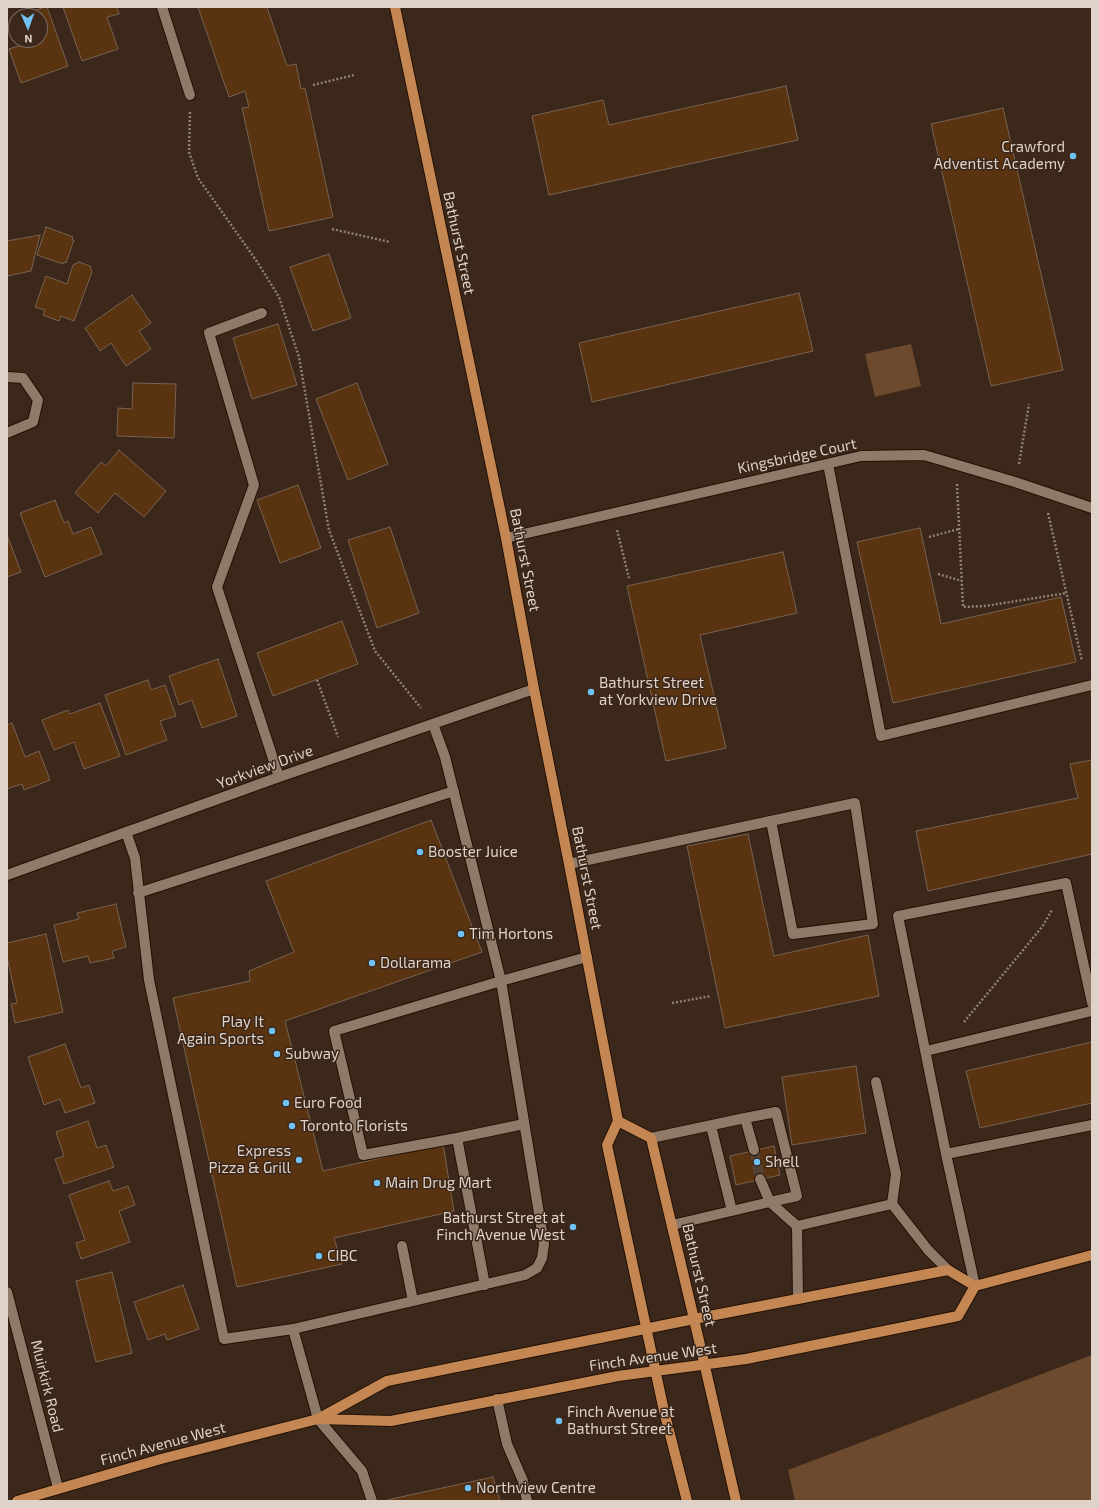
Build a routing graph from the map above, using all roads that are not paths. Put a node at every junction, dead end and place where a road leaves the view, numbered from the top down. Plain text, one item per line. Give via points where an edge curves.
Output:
1 (162, 7) edge
2 (395, 7) edge
3 (190, 94) road end
4 (262, 313) dead end
5 (7, 377) edge
6 (7, 433) edge
7 (828, 464) junction
8 (1092, 508) edge
9 (506, 538) junction
10 (1092, 685) edge
11 (534, 689) junction
12 (434, 724) junction
13 (279, 777) junction
14 (454, 791) junction
15 (771, 821) junction
16 (126, 832) junction
17 (569, 864) junction
18 (7, 875) edge
19 (138, 893) junction
20 (587, 957) junction
21 (501, 981) junction
22 (1092, 1003) edge
23 (1092, 1011) edge
24 (926, 1051) junction
25 (876, 1082) dead end
26 (745, 1118) junction
27 (618, 1120) junction
28 (524, 1124) junction
29 (1092, 1125) edge
30 (710, 1126) junction
31 (456, 1138) junction
32 (651, 1138) junction
33 (754, 1150) tunnel mouth
34 (946, 1154) junction
35 (760, 1179) tunnel mouth
36 (770, 1202) junction
37 (892, 1204) junction
38 (732, 1211) junction
39 (672, 1225) junction
40 (797, 1226) junction
41 (402, 1246) dead end
42 (1092, 1255) edge
43 (948, 1270) junction
44 (485, 1285) junction
45 (975, 1286) junction
46 (7, 1292) edge
47 (798, 1299) junction
48 (413, 1301) junction
49 (694, 1319) junction
50 (293, 1329) junction
51 (647, 1329) junction
52 (704, 1364) junction
53 (657, 1371) junction
54 (497, 1399) junction
55 (318, 1419) junction
56 (58, 1488) junction
57 (17, 1501) edge
58 (372, 1501) edge
59 (528, 1501) edge
60 (687, 1501) edge
61 (736, 1501) edge

1 - 3 street
2 - 9 main road, Bathurst Street
4 - 13 street via 209,333 254,485 217,587
5 - 6 street via 23,378 38,400 33,422
7 - 8 street, Kingsbridge Court via 861,456 924,455
7 - 9 street, Kingsbridge Court
7 - 10 street via 881,736
9 - 11 main road, Bathurst Street
11 - 12 street, Yorkview Drive
11 - 17 main road, Bathurst Street
12 - 13 street, Yorkview Drive
12 - 14 street
13 - 16 street, Yorkview Drive
14 - 19 street
14 - 21 street
15 - 15 street via 793,934 873,924 855,803
15 - 17 street
16 - 18 street, Yorkview Drive
16 - 19 street via 135,858
17 - 20 main road, Bathurst Street
19 - 50 street via 149,980 224,1339
20 - 21 street
20 - 27 main road, Bathurst Street
21 - 28 street
21 - 31 street via 334,1031 363,1155
22 - 24 street via 1066,882 898,916
23 - 24 street
24 - 34 street
25 - 37 street via 896,1174
26 - 30 street
26 - 33 street
26 - 36 street via 776,1112 797,1196
27 - 32 main road
27 - 51 main road via 607,1145
28 - 31 street
28 - 44 street via 544,1244 542,1258 537,1268 525,1275
29 - 34 street
30 - 32 street
30 - 38 street
31 - 44 street
32 - 39 main road, Bathurst Street
34 - 45 street
35 - 36 street
36 - 38 street
36 - 40 street
37 - 40 street
37 - 43 street via 924,1246
38 - 39 street
39 - 49 main road, Bathurst Street
40 - 47 street
41 - 48 street
42 - 45 main road
43 - 45 main road
43 - 47 main road, Finch Avenue West
44 - 48 street
45 - 52 main road, Finch Avenue West via 958,1316 746,1359
46 - 56 street, Muirkirk Road
47 - 49 main road, Finch Avenue West
48 - 50 street
49 - 51 main road, Finch Avenue West
49 - 52 main road, Bathurst Street
50 - 55 street
51 - 53 main road
51 - 55 main road, Finch Avenue West via 387,1381
52 - 53 main road, Finch Avenue West
52 - 61 main road, Bathurst Street
53 - 54 main road, Finch Avenue West
53 - 60 main road via 664,1411
54 - 55 main road, Finch Avenue West via 391,1421
54 - 59 street via 507,1444 523,1481
55 - 56 main road, Finch Avenue West
55 - 58 street via 362,1471
56 - 57 main road, Finch Avenue West

